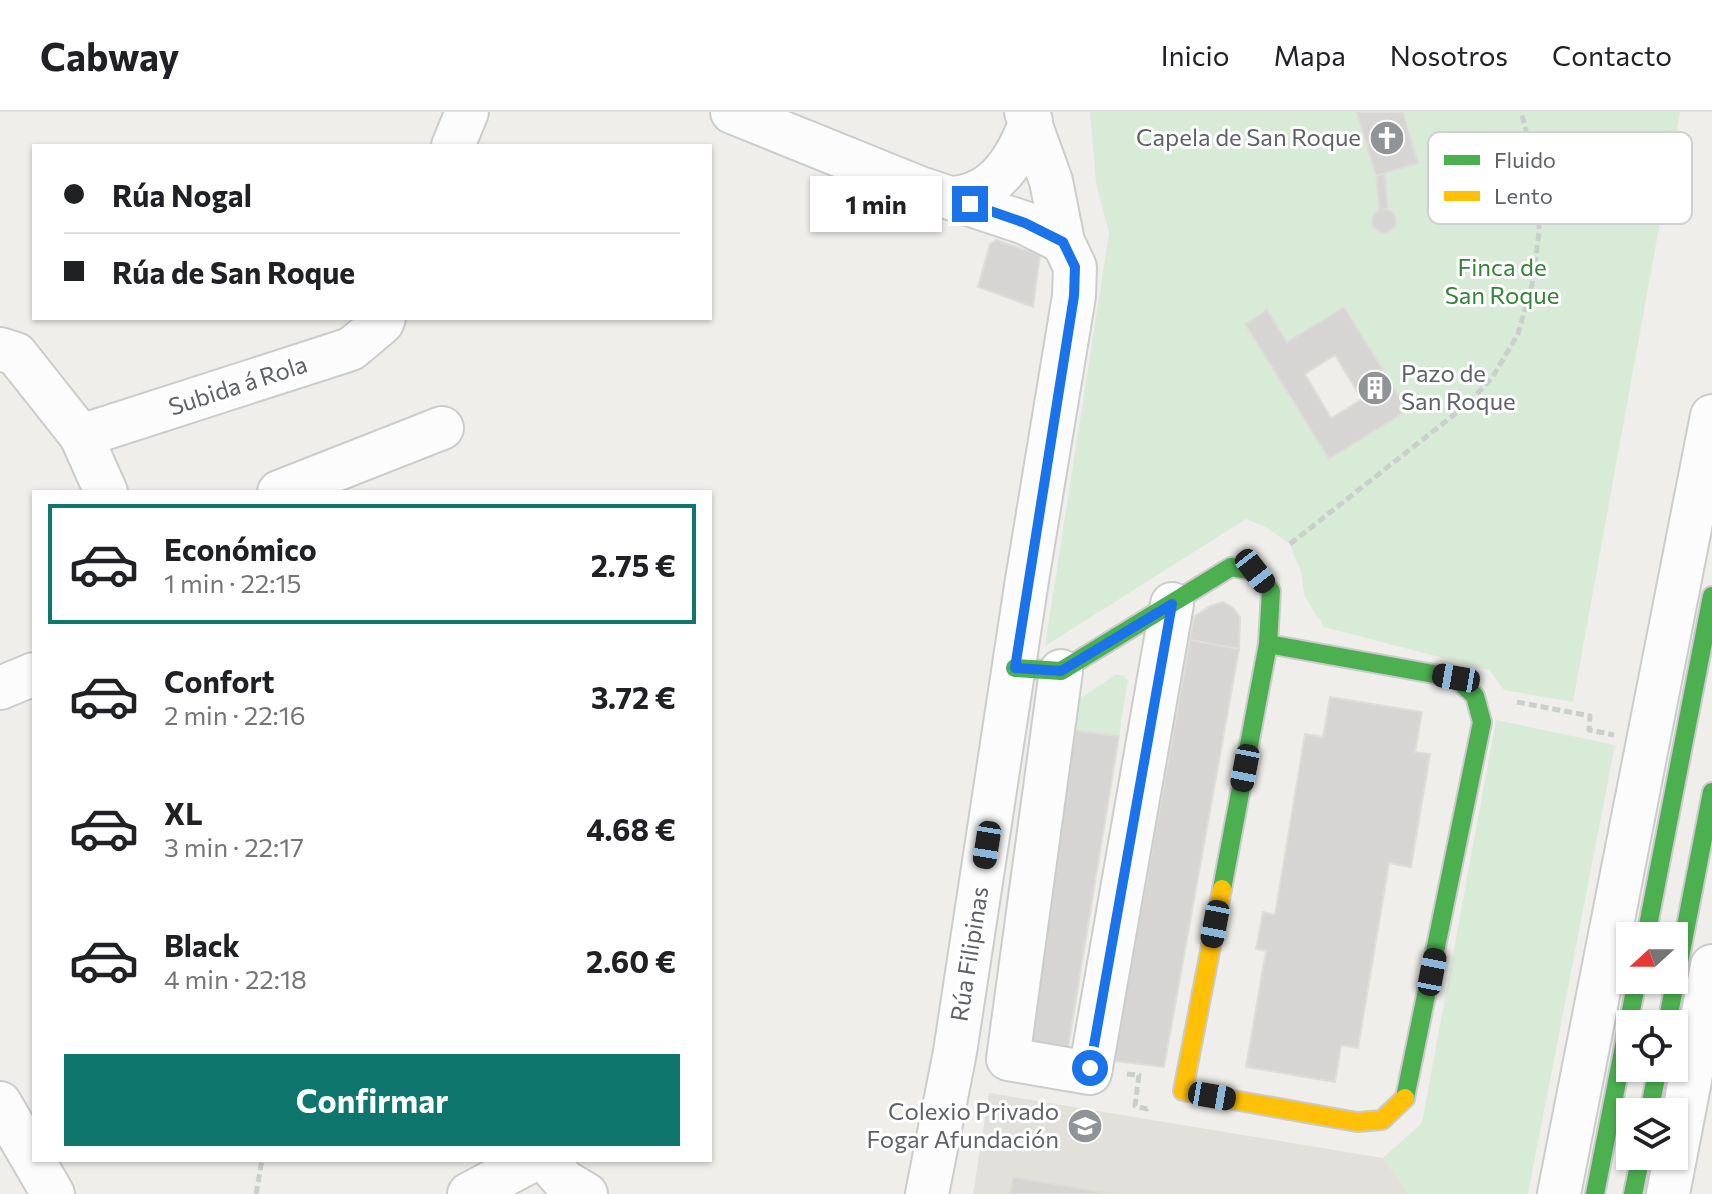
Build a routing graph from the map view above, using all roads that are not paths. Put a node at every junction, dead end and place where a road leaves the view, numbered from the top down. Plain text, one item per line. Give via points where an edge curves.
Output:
1 (467, 112) edge
2 (732, 112) edge
3 (1028, 117) edge
4 (454, 144) edge
5 (951, 198) junction
6 (1063, 242) junction
7 (383, 320) edge
8 (0, 349) edge
9 (1712, 416) edge
10 (442, 428) dead end
11 (81, 436) junction
12 (105, 490) edge
13 (284, 490) edge
14 (1712, 596) edge
15 (1172, 604) junction
16 (1268, 644) junction
17 (1015, 668) junction
18 (1061, 671) junction
19 (32, 675) edge
20 (0, 688) edge
21 (1712, 792) edge
22 (1649, 922) edge
23 (1712, 966) edge
24 (1634, 994) edge
25 (1670, 1010) edge
26 (0, 1103) edge
27 (529, 1162) edge
28 (548, 1162) edge
29 (16, 1168) edge
30 (1638, 1170) edge
31 (53, 1194) edge
32 (469, 1194) edge
33 (586, 1194) edge
34 (927, 1194) edge
35 (1559, 1194) edge
36 (1595, 1194) edge
37 (1633, 1194) edge
38 (1668, 1194) edge

1 - 4 street
2 - 5 street
3 - 5 street via 1014,159 1001,177 980,192
3 - 6 street, Rúa Filipinas via 1051,181
5 - 6 street
6 - 17 street, Rúa Filipinas via 1075,267 1074,296
7 - 11 street, Subida á Rola via 351,349
8 - 11 street via 16,354
9 - 35 street
10 - 13 street
11 - 12 street
14 - 22 main road
15 - 16 main road via 1231,567 1255,571 1271,591
15 - 18 main road
15 - 18 street via 1090,1073 1008,1059
16 - 16 main road via 1183,1091 1357,1122 1382,1120 1407,1096 1482,722 1475,696 1456,678
17 - 18 main road
17 - 34 street, Rúa Filipinas via 955,1052
19 - 20 street
21 - 25 main road
23 - 38 street
24 - 36 main road
26 - 29 street
27 - 32 street
28 - 33 street via 564,1181
29 - 31 street
30 - 37 main road

